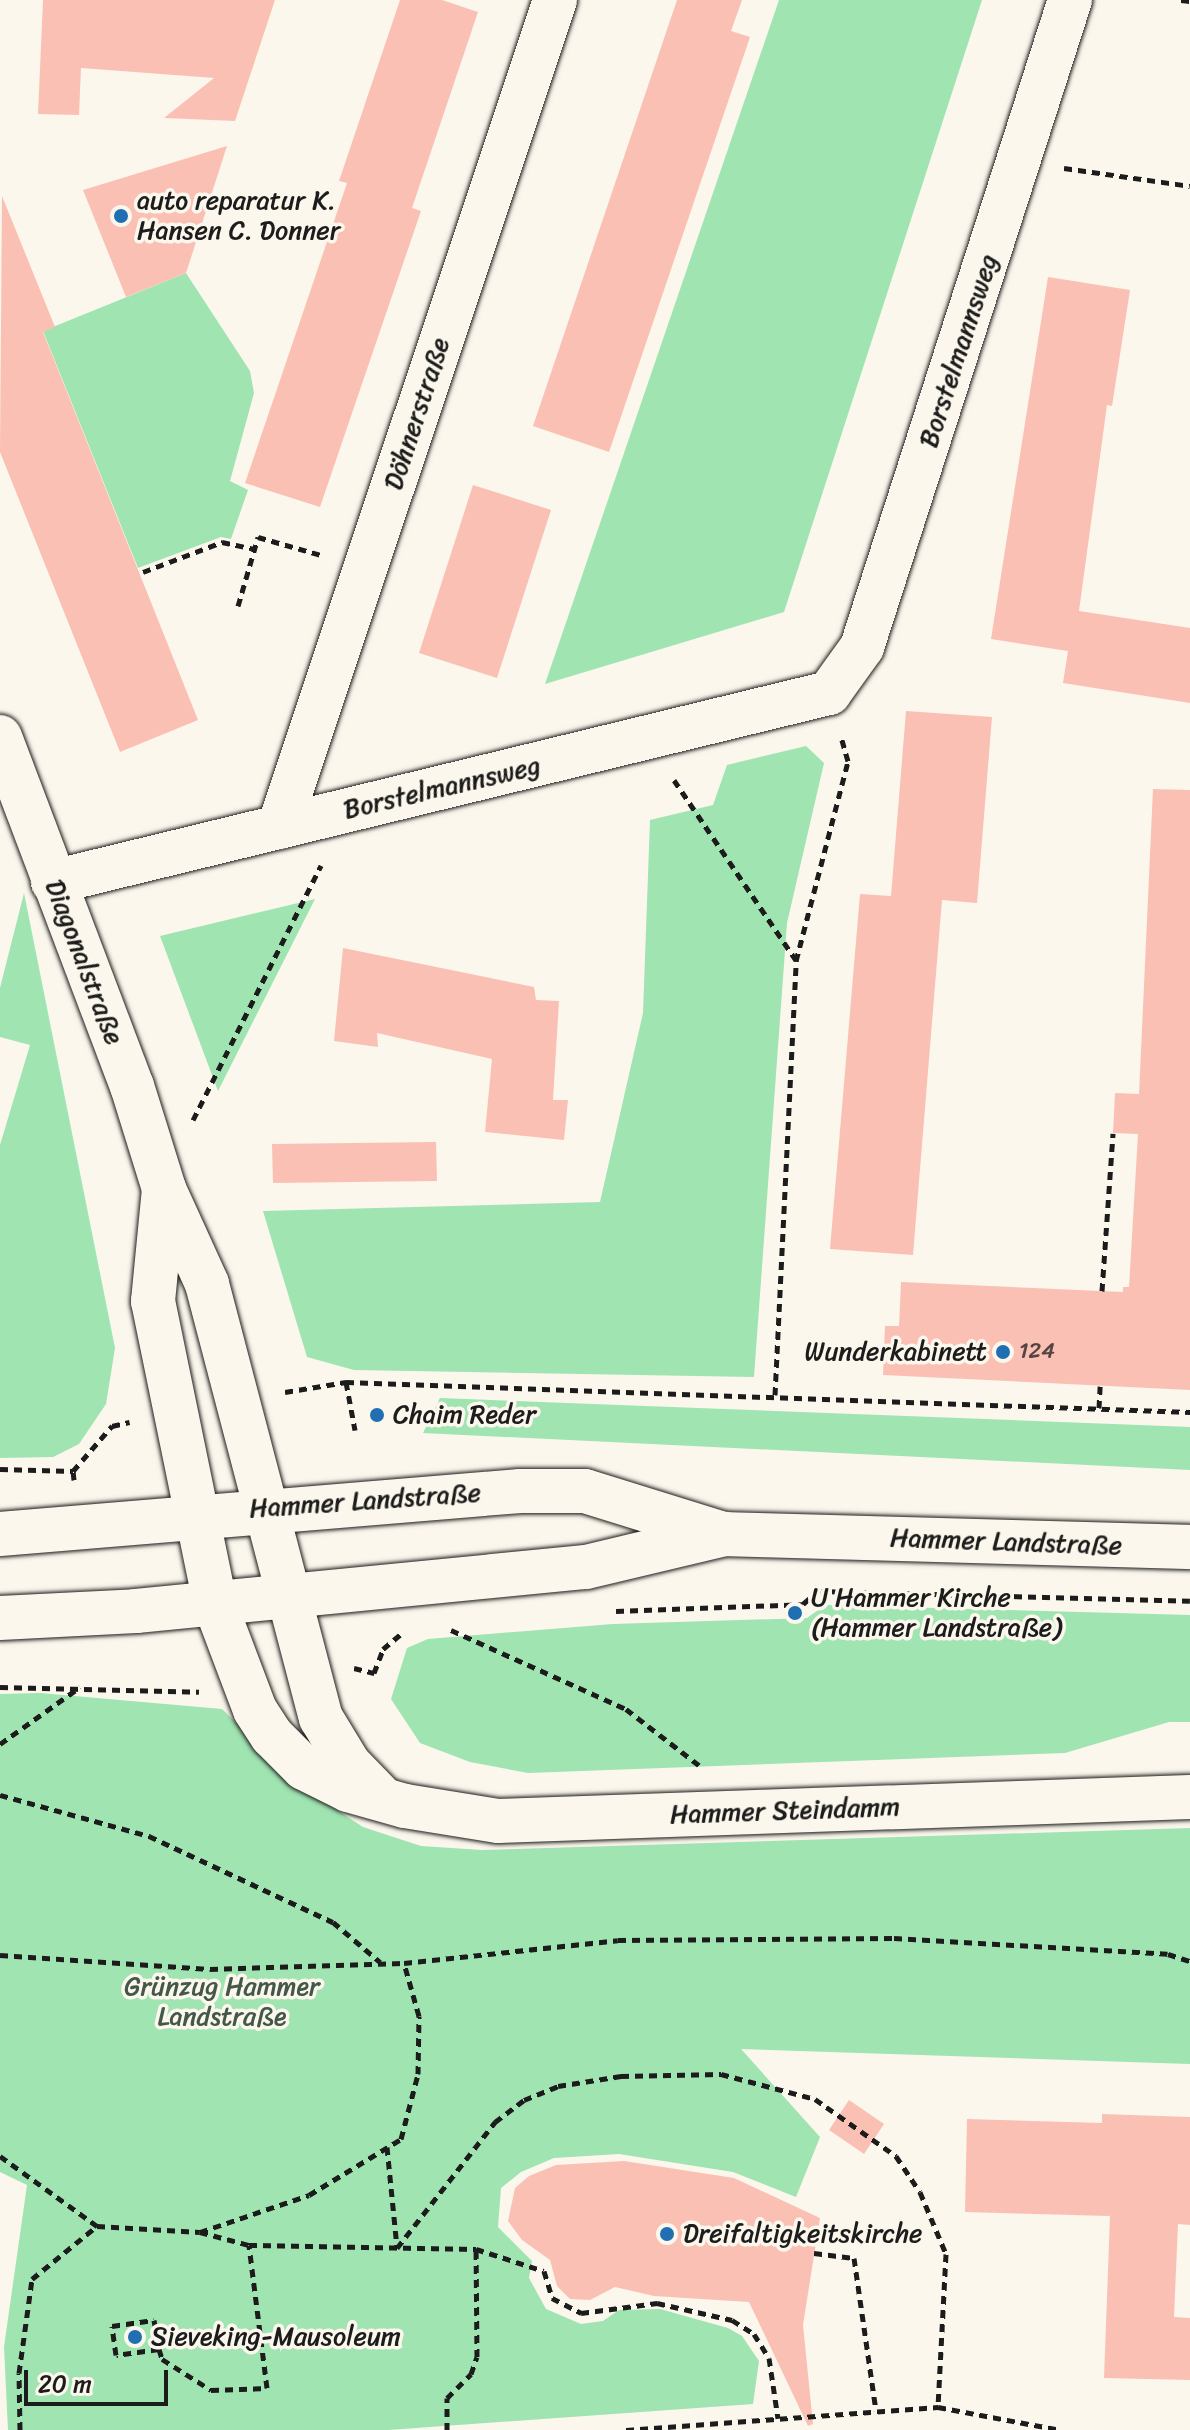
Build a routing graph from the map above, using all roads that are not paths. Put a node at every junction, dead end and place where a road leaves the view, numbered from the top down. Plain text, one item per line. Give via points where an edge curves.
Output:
1 (555, 0) edge
2 (1070, 0) edge
3 (0, 737) edge
4 (279, 827) junction
5 (53, 882) junction
6 (164, 1189) junction
7 (268, 1509) junction
8 (193, 1515) junction
9 (0, 1534) edge
10 (725, 1534) junction
11 (1190, 1547) edge
12 (289, 1598) junction
13 (215, 1604) junction
14 (0, 1618) edge
15 (1190, 1797) edge
16 (383, 1799) junction

1 - 4 street, Döhnerstraße
2 - 4 street, Borstelmannsweg via 862,647 829,693
3 - 5 street, Diagonalstraße
4 - 5 street, Borstelmannsweg
5 - 6 street, Diagonalstraße via 132,1086
6 - 7 street, Diagonalstraße via 207,1284
6 - 8 street, Diagonalstraße via 153,1301
7 - 8 street, Hammer Landstraße
7 - 10 street, Hammer Landstraße via 467,1492 585,1491
7 - 12 street, Diagonalstraße
8 - 9 street, Hammer Landstraße
8 - 13 street, Diagonalstraße
10 - 11 street, Hammer Landstraße
10 - 12 street, Hammer Landstraße via 586,1567
12 - 13 street, Hammer Landstraße
12 - 16 street via 329,1736
13 - 14 street, Hammer Landstraße
13 - 16 street, Hammer Steindamm via 243,1685 272,1736 304,1768 348,1790
15 - 16 street, Hammer Steindamm via 498,1821

